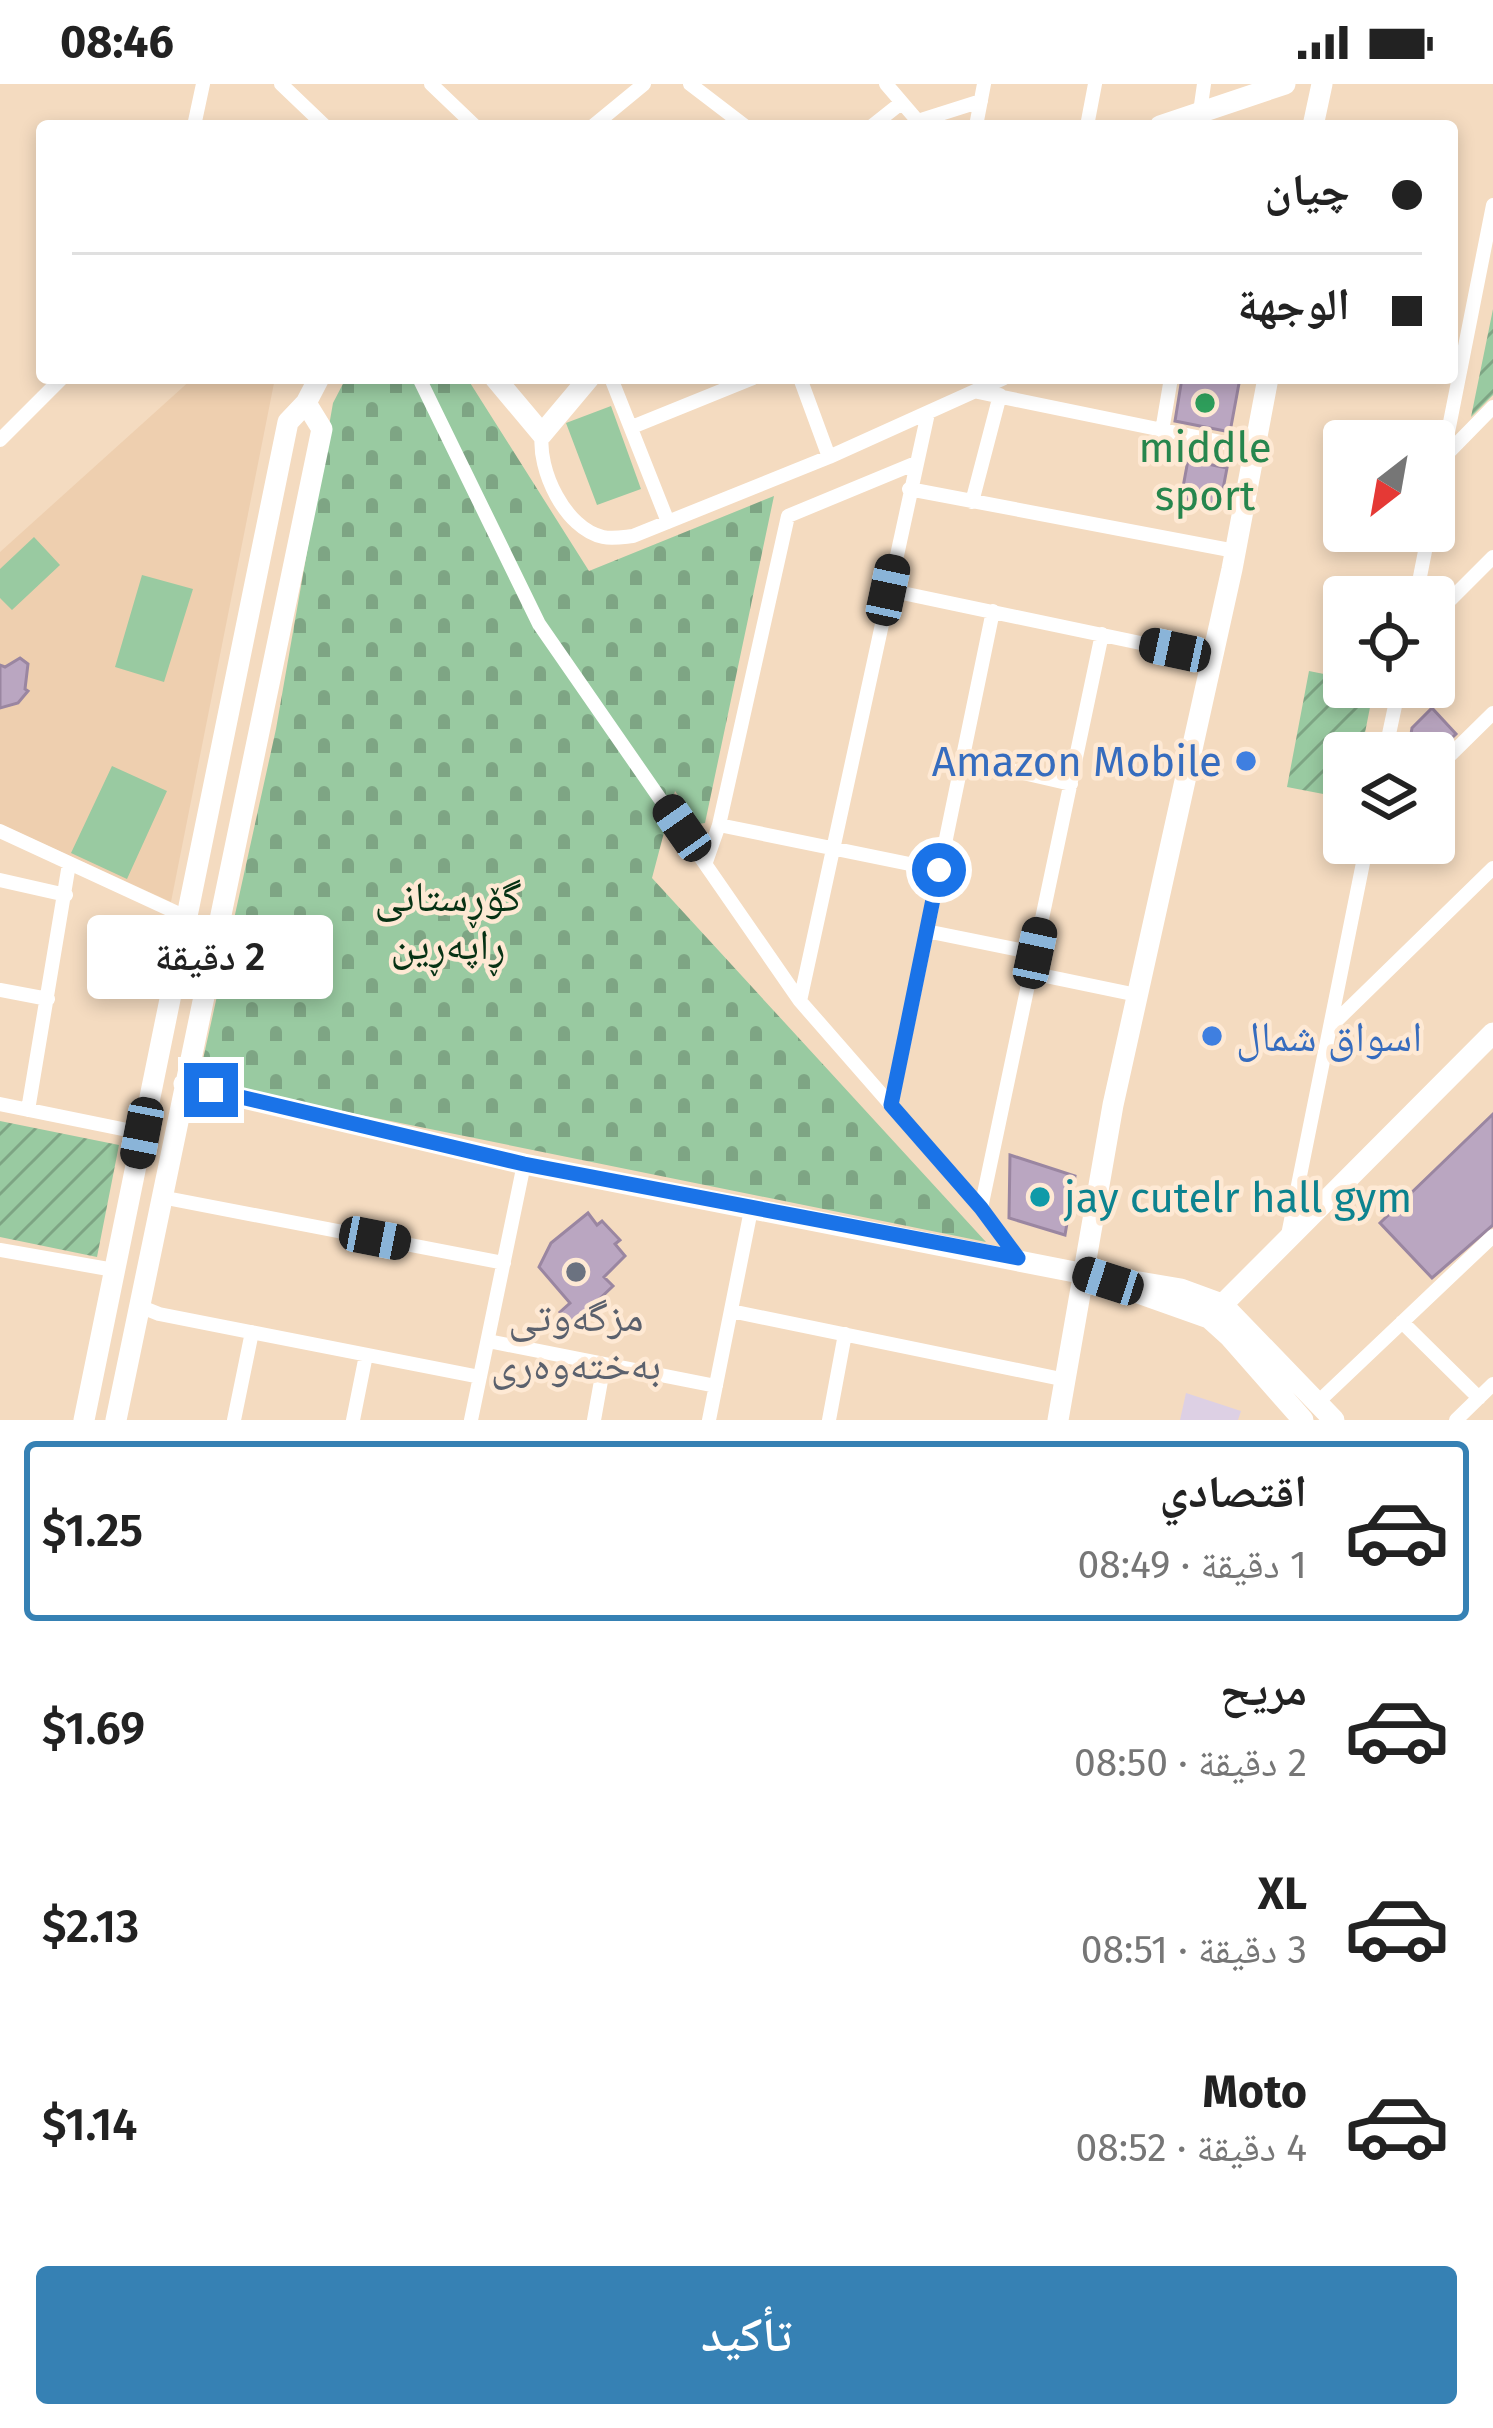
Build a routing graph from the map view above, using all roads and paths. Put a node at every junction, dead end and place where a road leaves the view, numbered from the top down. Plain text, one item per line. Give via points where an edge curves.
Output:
1 (203, 84) edge
2 (280, 84) edge
3 (431, 84) edge
4 (644, 84) edge
5 (690, 84) edge
6 (886, 84) edge
7 (984, 84) edge
8 (1095, 84) edge
9 (1204, 84) edge
10 (1285, 84) edge
11 (1322, 84) edge
12 (981, 101) junction
13 (901, 103) junction
14 (1200, 112) junction
15 (195, 120) edge
16 (319, 120) edge
17 (469, 120) edge
18 (600, 120) edge
19 (737, 120) edge
20 (880, 120) edge
21 (916, 120) edge
22 (931, 120) edge
23 (977, 120) edge
24 (1088, 120) edge
25 (1177, 120) edge
26 (1314, 120) edge
27 (1493, 205) edge
28 (1458, 382) edge
29 (56, 384) edge
30 (304, 384) edge
31 (316, 384) edge
32 (422, 384) edge
33 (500, 384) edge
34 (584, 384) edge
35 (613, 384) edge
36 (727, 384) edge
37 (802, 384) edge
38 (991, 384) edge
39 (1170, 384) edge
40 (1267, 384) edge
41 (1458, 384) edge
42 (973, 392) junction
43 (1000, 395) junction
44 (306, 403) junction
45 (1493, 407) edge
46 (928, 413) junction
47 (1451, 420) edge
48 (632, 427) junction
49 (1162, 431) junction
50 (542, 434) junction
51 (0, 440) edge
52 (1455, 446) edge
53 (1255, 449) junction
54 (829, 457) junction
55 (916, 463) junction
56 (910, 489) junction
57 (972, 502) junction
58 (668, 522) junction
59 (1235, 551) junction
60 (1493, 557) edge
61 (888, 590) junction
62 (1455, 595) edge
63 (993, 611) junction
64 (1102, 634) junction
65 (1212, 658) junction
66 (1493, 713) edge
67 (1455, 750) edge
68 (962, 759) junction
69 (1070, 784) junction
70 (719, 825) junction
71 (0, 831) edge
72 (832, 851) junction
73 (706, 862) junction
74 (69, 864) junction
75 (1363, 864) edge
76 (1493, 868) edge
77 (939, 870) junction
78 (0, 880) edge
79 (66, 895) junction
80 (186, 917) junction
81 (926, 931) junction
82 (1035, 953) junction
83 (1031, 973) junction
84 (174, 976) junction
85 (205, 980) junction
86 (0, 990) edge
87 (1137, 995) junction
88 (48, 999) junction
89 (800, 1000) junction
90 (1330, 1027) junction
91 (1493, 1033) edge
92 (184, 1084) junction
93 (0, 1104) edge
94 (891, 1105) junction
95 (28, 1110) junction
96 (142, 1133) junction
97 (524, 1164) junction
98 (161, 1197) junction
99 (752, 1205) junction
100 (981, 1208) junction
101 (1288, 1235) junction
102 (1490, 1246) edge
103 (0, 1250) edge
104 (1018, 1258) junction
105 (504, 1263) junction
106 (114, 1270) junction
107 (1085, 1274) junction
108 (139, 1306) junction
109 (730, 1311) junction
110 (1215, 1311) junction
111 (1402, 1322) junction
112 (252, 1332) junction
113 (845, 1334) junction
114 (488, 1341) junction
115 (367, 1354) junction
116 (604, 1364) junction
117 (480, 1377) junction
118 (1066, 1380) junction
119 (1493, 1384) edge
120 (716, 1386) junction
121 (1479, 1398) junction
122 (1300, 1412) edge
123 (120, 1419) edge
124 (84, 1420) edge
125 (234, 1420) edge
126 (352, 1420) edge
127 (471, 1420) edge
128 (594, 1420) edge
129 (712, 1420) edge
130 (830, 1420) edge
131 (1058, 1420) edge
132 (1334, 1420) edge
133 (1456, 1420) edge

1 - 15 street
2 - 16 street
3 - 17 street
4 - 18 street
5 - 19 street
6 - 13 street
7 - 12 street
8 - 24 street
9 - 14 street
10 - 14 street
11 - 26 street
12 - 22 street
12 - 23 street
13 - 20 street
13 - 21 street
14 - 25 street
27 - 28 street
29 - 51 street
30 - 44 street
31 - 44 street
32 - 73 street via 539,624
33 - 50 street
34 - 50 street
35 - 48 street
36 - 48 street
37 - 54 street
38 - 42 street
39 - 49 street
40 - 53 street
41 - 47 street
42 - 43 street
42 - 46 street
43 - 49 street
43 - 57 street
44 - 80 street via 288,422
44 - 85 street via 322,430
45 - 52 street
46 - 54 street
46 - 55 street
48 - 58 street
49 - 53 street
50 - 58 street via 545,471 588,531 617,538
53 - 59 street
54 - 58 street
55 - 56 street
55 - 70 street via 788,516
56 - 57 street
56 - 61 street
57 - 59 street
59 - 65 street
60 - 62 street
61 - 63 street
61 - 72 street
63 - 64 street
63 - 68 street
64 - 65 street
64 - 69 street
65 - 87 street
66 - 67 street
68 - 69 street
68 - 77 street
69 - 82 street
70 - 72 street
70 - 73 street
71 - 74 street
72 - 77 street
72 - 89 street
73 - 89 street
74 - 79 street
74 - 80 street
75 - 90 street
76 - 90 street
77 - 81 street
78 - 79 street
79 - 88 street
80 - 84 street
81 - 82 street
81 - 94 street
82 - 83 street
83 - 87 street
83 - 100 street
84 - 85 street
84 - 96 street
85 - 92 street
86 - 88 street
87 - 107 street
88 - 95 street
89 - 94 street
90 - 101 street
91 - 101 street
92 - 97 street
92 - 98 street
93 - 95 street
94 - 100 street
95 - 96 street
96 - 106 street
97 - 99 street
97 - 105 street
98 - 105 street
98 - 108 street
99 - 104 street
99 - 109 street
100 - 104 street
101 - 110 street
102 - 111 street
103 - 106 street
104 - 107 street
105 - 114 street
106 - 124 street
107 - 110 street
107 - 118 street
108 - 112 street
108 - 123 street
109 - 113 street
109 - 120 street
110 - 122 street
111 - 121 street
111 - 122 street
112 - 115 street
112 - 125 street
113 - 118 street
113 - 130 street
114 - 116 street
114 - 117 street
115 - 117 street
115 - 126 street
116 - 120 street
116 - 128 street
117 - 127 street
118 - 131 street
119 - 121 street
120 - 129 street
121 - 133 street
122 - 132 street

